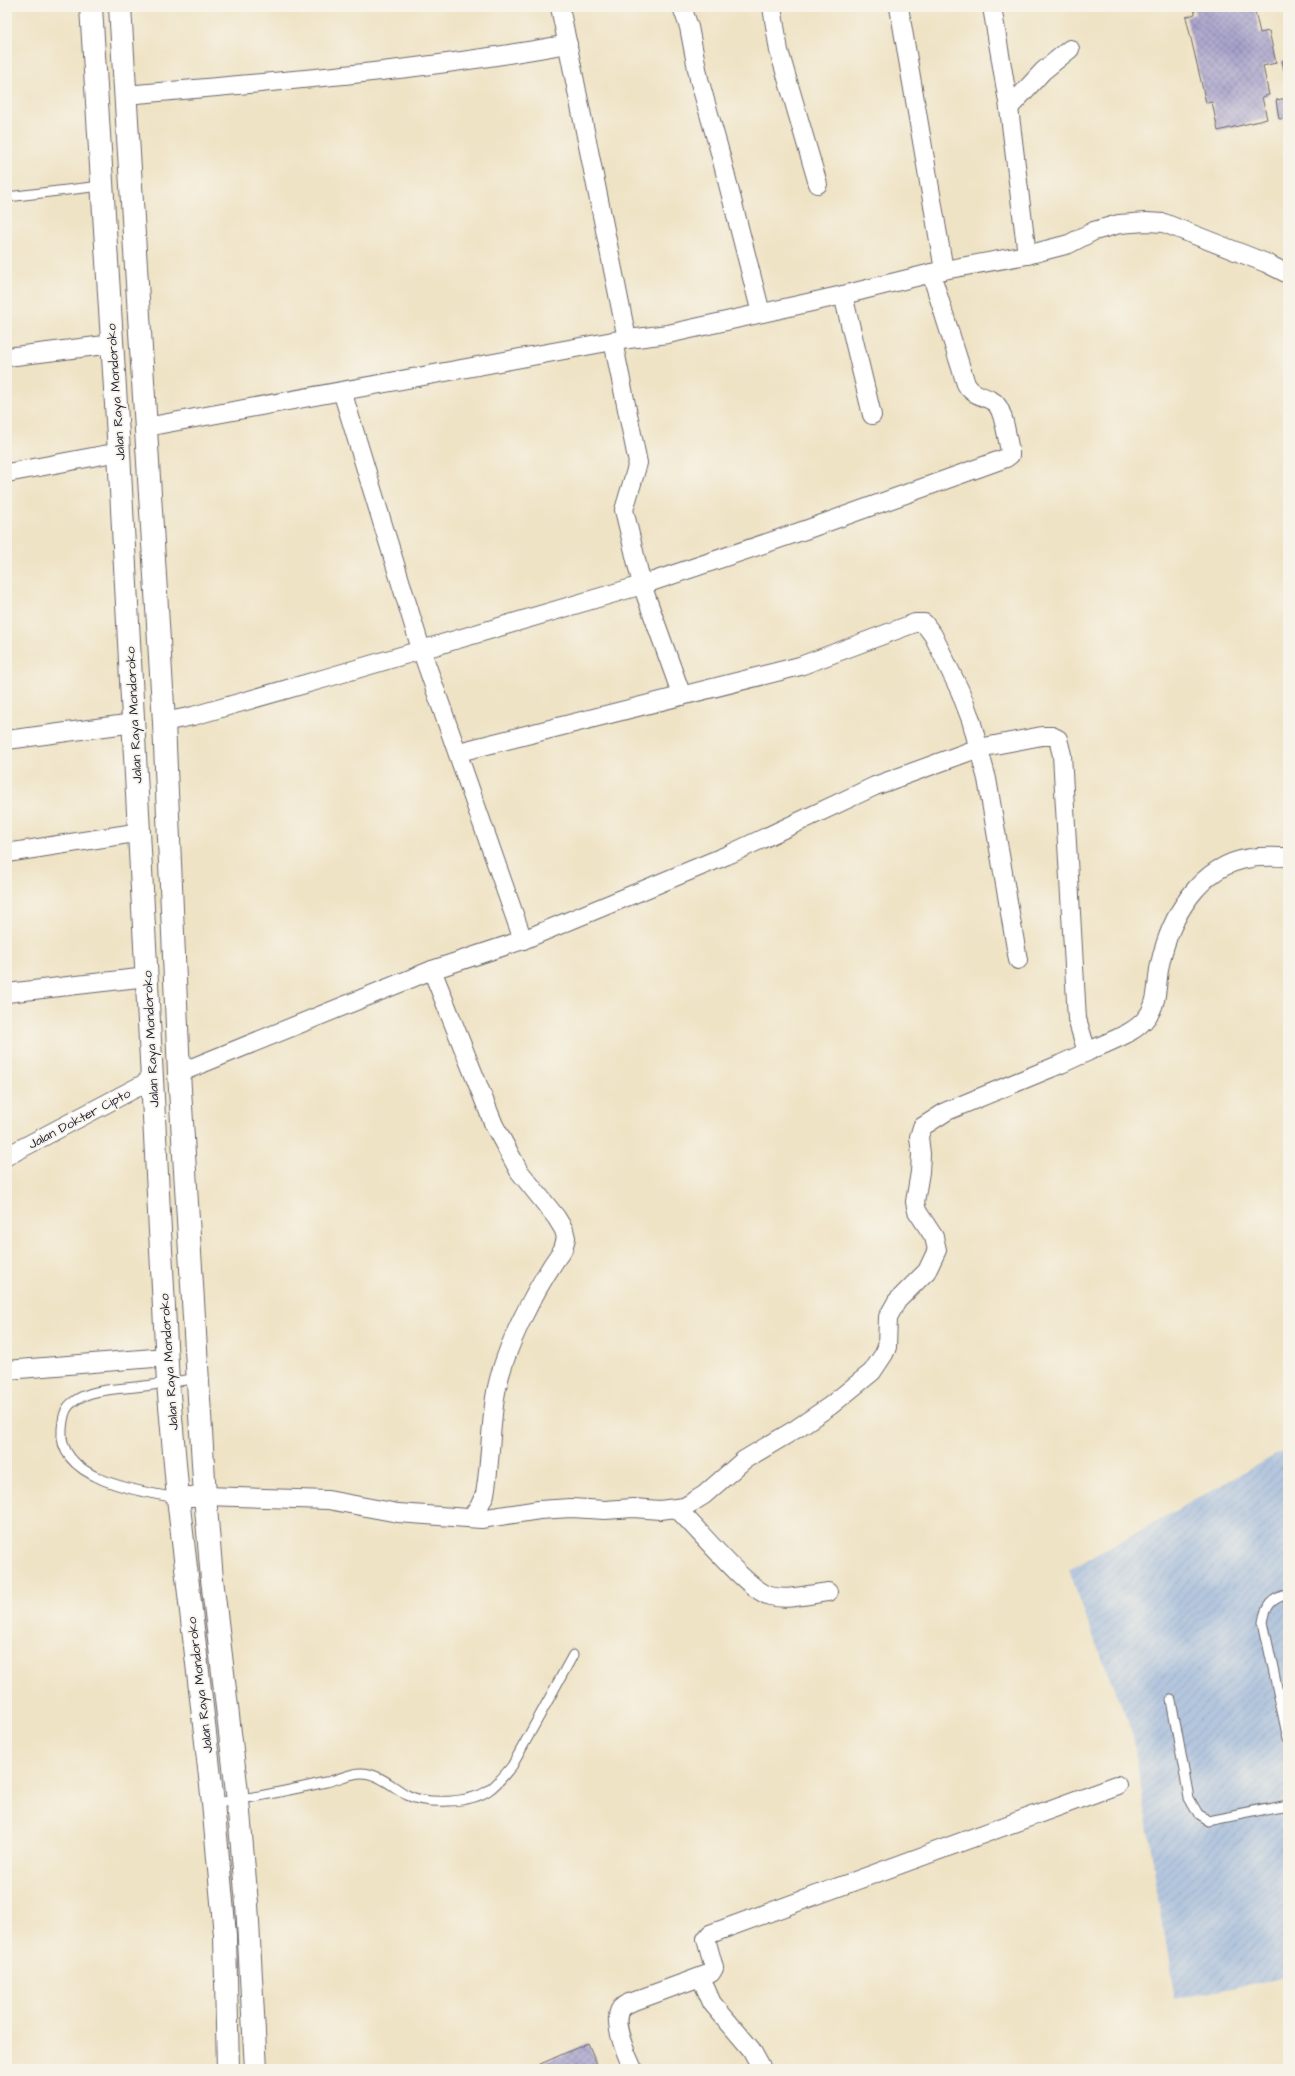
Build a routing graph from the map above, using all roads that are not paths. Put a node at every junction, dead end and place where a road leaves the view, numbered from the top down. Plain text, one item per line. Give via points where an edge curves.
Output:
1 (91, 7) edge
2 (120, 7) edge
3 (560, 7) edge
4 (682, 7) edge
5 (772, 7) edge
6 (899, 7) edge
7 (992, 7) edge
8 (568, 44) junction
9 (1070, 49) dead end
10 (125, 96) junction
11 (1009, 108) junction
12 (818, 184) dead end
13 (101, 186) junction
14 (7, 197) edge
15 (1027, 255) junction
16 (938, 272) junction
17 (1288, 274) edge
18 (843, 295) junction
19 (761, 313) junction
20 (620, 340) junction
21 (113, 344) junction
22 (7, 357) edge
23 (342, 391) junction
24 (872, 416) dead end
25 (146, 427) junction
26 (119, 452) junction
27 (7, 472) edge
28 (151, 520) junction
29 (122, 523) junction
30 (642, 585) junction
31 (421, 649) junction
32 (682, 696) junction
33 (164, 722) junction
34 (134, 723) junction
35 (7, 740) edge
36 (979, 751) junction
37 (459, 752) junction
38 (140, 832) junction
39 (7, 853) edge
40 (1288, 857) edge
41 (523, 940) junction
42 (1018, 960) dead end
43 (432, 970) junction
44 (147, 976) junction
45 (7, 993) edge
46 (1087, 1052) junction
47 (179, 1073) junction
48 (151, 1080) junction
49 (7, 1156) edge
50 (166, 1357) junction
51 (7, 1370) edge
52 (198, 1377) junction
53 (168, 1383) junction
54 (206, 1496) junction
55 (178, 1498) junction
56 (668, 1509) junction
57 (470, 1518) junction
58 (828, 1592) dead end
59 (1288, 1594) edge
60 (573, 1655) dead end
61 (1171, 1700) dead end
62 (1288, 1739) edge
63 (1117, 1785) dead end
64 (238, 1800) junction
65 (213, 1803) junction
66 (1288, 1805) edge
67 (701, 1978) junction
68 (228, 2069) edge
69 (256, 2069) edge
70 (633, 2069) edge
71 (762, 2069) edge

1 - 13 highway, Jalan Raya Mondoroko
2 - 10 highway, Jalan Raya Mondoroko
3 - 8 street
4 - 19 street
5 - 12 street via 779,51
6 - 16 street
7 - 11 street
8 - 10 street via 504,56 338,76
8 - 20 street
9 - 11 street via 1043,71
10 - 25 highway, Jalan Raya Mondoroko
11 - 15 street
13 - 14 lane
13 - 21 highway, Jalan Raya Mondoroko
15 - 16 street
15 - 17 street via 1069,244 1094,231 1119,224 1164,223
16 - 18 street
16 - 30 street via 966,384 974,393 998,406 1010,455 844,516
18 - 19 street
18 - 24 street
19 - 20 street via 668,334
20 - 23 street
20 - 30 street via 638,463 624,510
21 - 22 street
21 - 26 highway, Jalan Raya Mondoroko
23 - 25 street
23 - 31 street
25 - 28 highway, Jalan Raya Mondoroko
26 - 27 street
26 - 29 highway, Jalan Raya Mondoroko
28 - 29 highway
28 - 33 highway, Jalan Raya Mondoroko
29 - 34 highway, Jalan Raya Mondoroko
30 - 31 street
30 - 32 street
31 - 33 street via 193,716
31 - 37 street
32 - 36 street via 800,666 915,623 924,623 929,628 960,691
32 - 37 street
33 - 47 highway, Jalan Raya Mondoroko
34 - 35 street
34 - 38 highway, Jalan Raya Mondoroko
36 - 41 street via 874,786 730,854
36 - 42 street via 987,779
36 - 46 street via 1042,736 1052,736 1058,739 1060,744 1064,766 1077,1019
37 - 41 street
38 - 39 street
38 - 44 highway, Jalan Raya Mondoroko
40 - 46 street via 1251,858 1223,867 1203,882 1185,901 1172,924 1161,960 1155,1004 1147,1017 1132,1029
41 - 43 street
43 - 47 street
43 - 57 street via 494,1125 519,1171 556,1217 566,1238 563,1249 528,1308 506,1358 496,1392 485,1494 480,1507
44 - 45 street
44 - 48 highway, Jalan Raya Mondoroko
46 - 56 street via 948,1111 922,1127 919,1137 920,1172 915,1202 917,1211 934,1238 936,1254 927,1271 897,1301 888,1317 887,1347 879,1363 861,1382 830,1406 744,1460 697,1500 684,1507
47 - 52 highway, Jalan Raya Mondoroko
48 - 49 street, Jalan Dokter Cipto
48 - 50 highway, Jalan Raya Mondoroko
50 - 51 street
50 - 53 highway, Jalan Raya Mondoroko
52 - 53 lane
52 - 54 highway, Jalan Raya Mondoroko
53 - 55 highway, Jalan Raya Mondoroko
53 - 55 lane via 90,1394 73,1402 63,1415 62,1432 64,1450 78,1466 97,1477 149,1494
54 - 55 street
54 - 57 street via 328,1500 398,1514
54 - 64 highway, Jalan Raya Mondoroko via 212,1579
55 - 65 highway, Jalan Raya Mondoroko
56 - 57 street via 572,1508
56 - 58 street via 731,1566 768,1595 795,1597
59 - 62 lane via 1278,1597 1266,1607 1263,1622
60 - 64 lane via 512,1766 488,1791 466,1799 446,1802 428,1800 408,1796 369,1774 360,1773
61 - 66 lane via 1189,1798 1198,1814 1209,1821
63 - 67 street via 718,1930 706,1939 714,1968 711,1973
64 - 65 lane
64 - 69 highway, Jalan Raya Mondoroko via 247,1904
65 - 68 highway, Jalan Raya Mondoroko via 225,1935
67 - 70 street via 629,2003 621,2009 617,2020
67 - 71 street via 712,2003 751,2049

